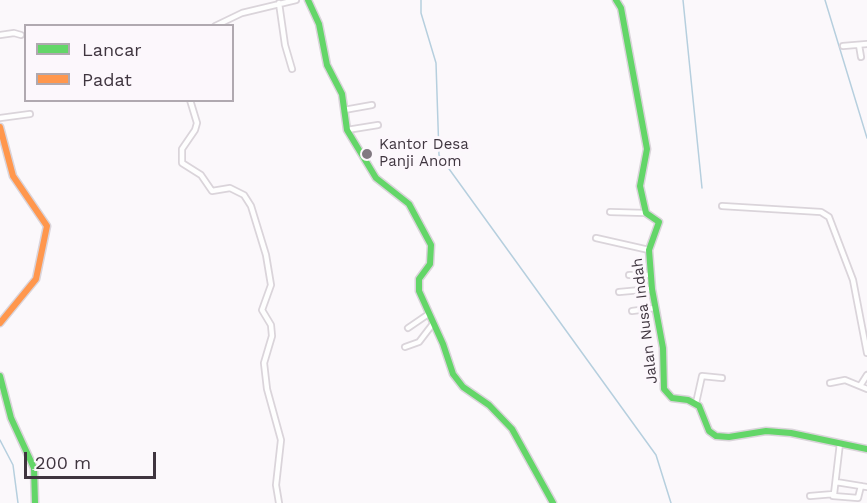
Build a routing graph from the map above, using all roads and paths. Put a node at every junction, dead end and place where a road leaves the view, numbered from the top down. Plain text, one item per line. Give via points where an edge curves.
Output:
1 (296, 0) edge
2 (308, 0) edge
3 (616, 0) edge
4 (279, 3) junction
5 (219, 24) edge
6 (0, 35) edge
7 (21, 35) dead end
8 (867, 44) edge
9 (859, 45) junction
10 (843, 46) dead end
11 (861, 57) dead end
12 (292, 69) dead end
13 (191, 102) edge
14 (372, 105) dead end
15 (344, 110) junction
16 (30, 114) dead end
17 (0, 118) edge
18 (378, 125) dead end
19 (0, 127) edge
20 (348, 130) junction
21 (722, 206) dead end
22 (610, 212) dead end
23 (646, 213) junction
24 (596, 238) dead end
25 (649, 250) junction
26 (629, 275) dead end
27 (650, 275) junction
28 (652, 289) junction
29 (619, 292) dead end
30 (655, 308) junction
31 (632, 311) dead end
32 (427, 315) junction
33 (0, 323) edge
34 (432, 325) junction
35 (408, 328) dead end
36 (866, 338) edge
37 (405, 347) dead end
38 (867, 353) edge
39 (0, 376) edge
40 (867, 376) edge
41 (722, 378) dead end
42 (830, 383) dead end
43 (860, 386) junction
44 (867, 389) edge
45 (696, 403) junction
46 (840, 443) junction
47 (867, 449) edge
48 (836, 482) junction
49 (864, 487) edge
50 (833, 495) junction
51 (810, 496) dead end
52 (35, 503) edge
53 (279, 503) edge
54 (552, 503) edge

1 - 4 street
2 - 15 street via 319,24 326,61 342,94
3 - 23 street, Jalan Nusa Indah via 621,8 646,149 640,181
4 - 5 street
4 - 12 street
6 - 7 street
8 - 9 street
9 - 10 street
9 - 11 street
13 - 53 street via 197,123 182,149 182,163 201,175 212,191 230,188 244,195 266,255 271,285 262,310 271,325 272,336 264,363 281,440 276,485
14 - 15 street
15 - 20 street
16 - 17 street
18 - 20 street
19 - 33 street via 13,176 47,226 36,279
20 - 32 street via 376,178 409,204 431,245 429,267 418,284
21 - 36 street via 821,212 829,217 853,280
22 - 23 street
23 - 25 street, Jalan Nusa Indah via 659,222
24 - 25 street
25 - 27 street, Jalan Nusa Indah
26 - 27 street
27 - 28 street, Jalan Nusa Indah
28 - 29 street
28 - 30 street, Jalan Nusa Indah
30 - 31 street
30 - 45 street, Jalan Nusa Indah via 663,348 663,387 672,398
32 - 34 street
32 - 35 street
34 - 37 street via 419,342
34 - 54 street via 456,380 508,424 526,449
36 - 38 street
39 - 52 street via 11,418 34,468
40 - 43 street
41 - 45 street via 702,376
42 - 43 street via 845,380
43 - 44 street
45 - 46 street via 716,436 778,432
46 - 47 street
46 - 48 street
48 - 49 street
48 - 50 street
49 - 50 street via 858,498
50 - 51 street

